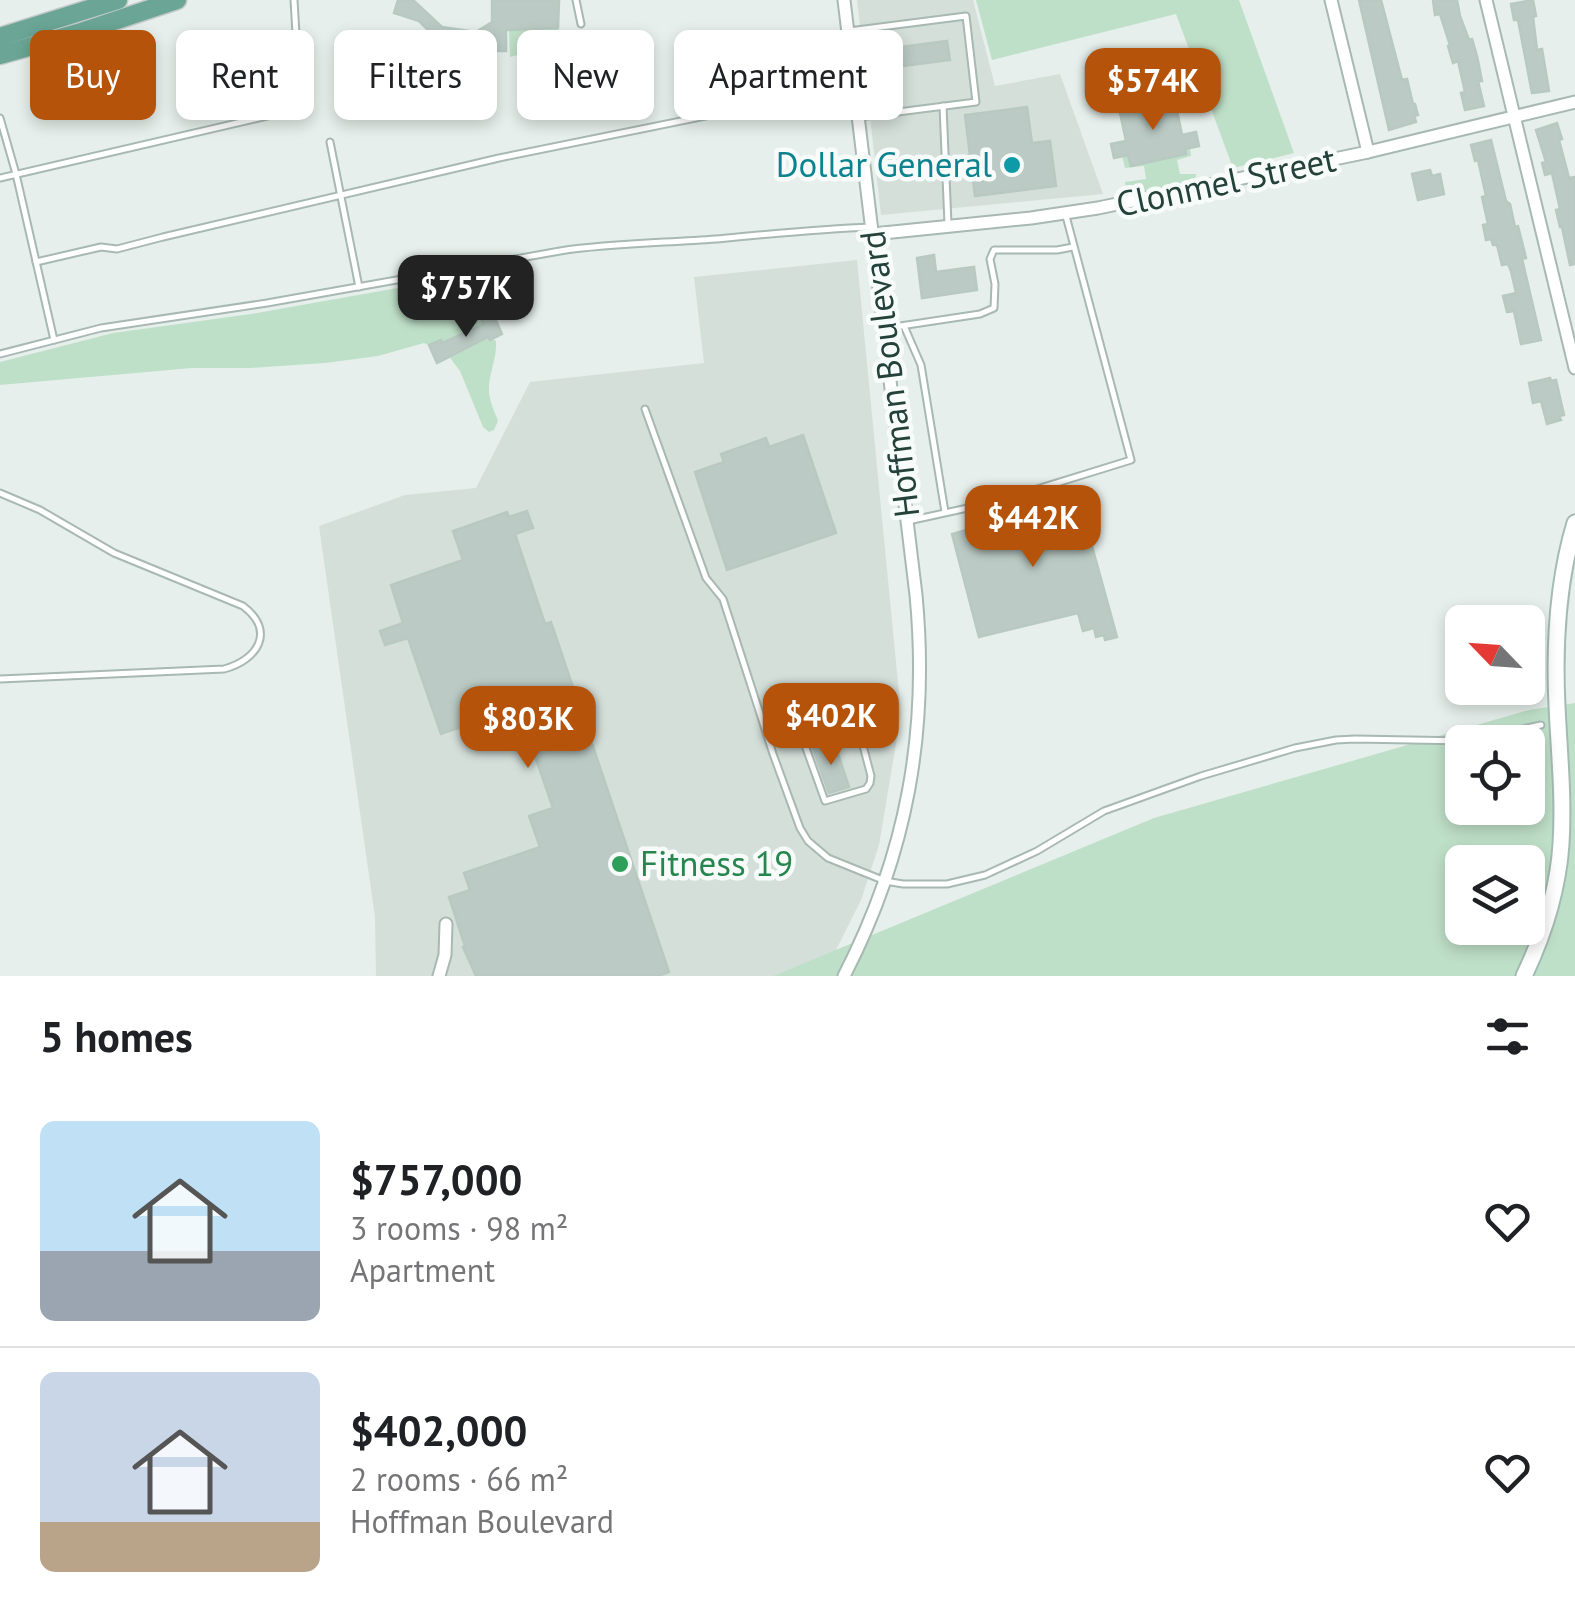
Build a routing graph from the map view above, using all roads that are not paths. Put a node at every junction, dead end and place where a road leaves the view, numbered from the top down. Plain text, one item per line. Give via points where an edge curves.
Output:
1 (118, 0) edge
2 (177, 0) edge
3 (294, 0) edge
4 (576, 0) edge
5 (844, 0) edge
6 (1331, 0) edge
7 (1486, 0) edge
8 (581, 24) dead end
9 (848, 30) edge
10 (863, 30) edge
11 (0, 37) edge
12 (0, 56) edge
13 (1575, 102) edge
14 (943, 106) junction
15 (903, 111) edge
16 (1515, 117) junction
17 (0, 118) edge
18 (680, 120) edge
19 (859, 120) edge
20 (330, 142) dead end
21 (1368, 152) junction
22 (16, 174) junction
23 (0, 178) edge
24 (341, 196) junction
25 (1065, 214) junction
26 (948, 227) junction
27 (873, 230) junction
28 (1073, 247) junction
29 (36, 262) junction
30 (359, 287) junction
31 (904, 326) junction
32 (884, 329) junction
33 (54, 340) junction
34 (0, 354) edge
35 (1575, 368) edge
36 (645, 409) dead end
37 (0, 493) edge
38 (946, 513) junction
39 (907, 521) junction
40 (1575, 523) edge
41 (1571, 550) edge
42 (0, 679) edge
43 (856, 719) dead end
44 (1541, 724) dead end
45 (802, 737) dead end
46 (885, 881) junction
47 (446, 924) dead end
48 (439, 976) edge
49 (844, 976) edge
50 (1524, 976) edge

1 - 11 main road
2 - 12 main road
3 - 22 lane via 306,107
4 - 8 lane
5 - 9 street, Hoffman Boulevard
6 - 21 street
7 - 16 street
10 - 14 lane via 966,16 976,102
13 - 16 street, Clonmel Street
14 - 15 lane
14 - 26 lane
16 - 21 street, Clonmel Street
16 - 35 street
17 - 22 lane
18 - 24 lane
19 - 27 street, Hoffman Boulevard
20 - 24 lane
21 - 25 street, Clonmel Street
22 - 23 lane
22 - 29 lane
24 - 29 lane
24 - 30 lane
25 - 26 street, Clonmel Street
25 - 28 lane
26 - 27 street, Clonmel Street
27 - 30 lane via 600,245
27 - 32 street, Hoffman Boulevard
28 - 31 lane via 994,250 994,308
28 - 38 lane via 1131,460
29 - 33 lane
30 - 33 lane
31 - 32 lane
31 - 38 lane via 921,365
32 - 39 street, Hoffman Boulevard
33 - 34 lane
36 - 46 lane via 706,578 723,598 800,828 828,858
37 - 42 lane via 114,554 243,606 261,636 249,658 224,669
38 - 39 lane
39 - 46 street, Hoffman Boulevard via 920,629 918,728 905,814
40 - 41 street
41 - 50 street via 1556,642 1561,846 1551,902
43 - 45 lane via 871,780 848,795 823,798
44 - 46 lane via 1467,741 1314,743 1104,811 976,878 924,885
46 - 49 street, Hoffman Boulevard
47 - 48 street

